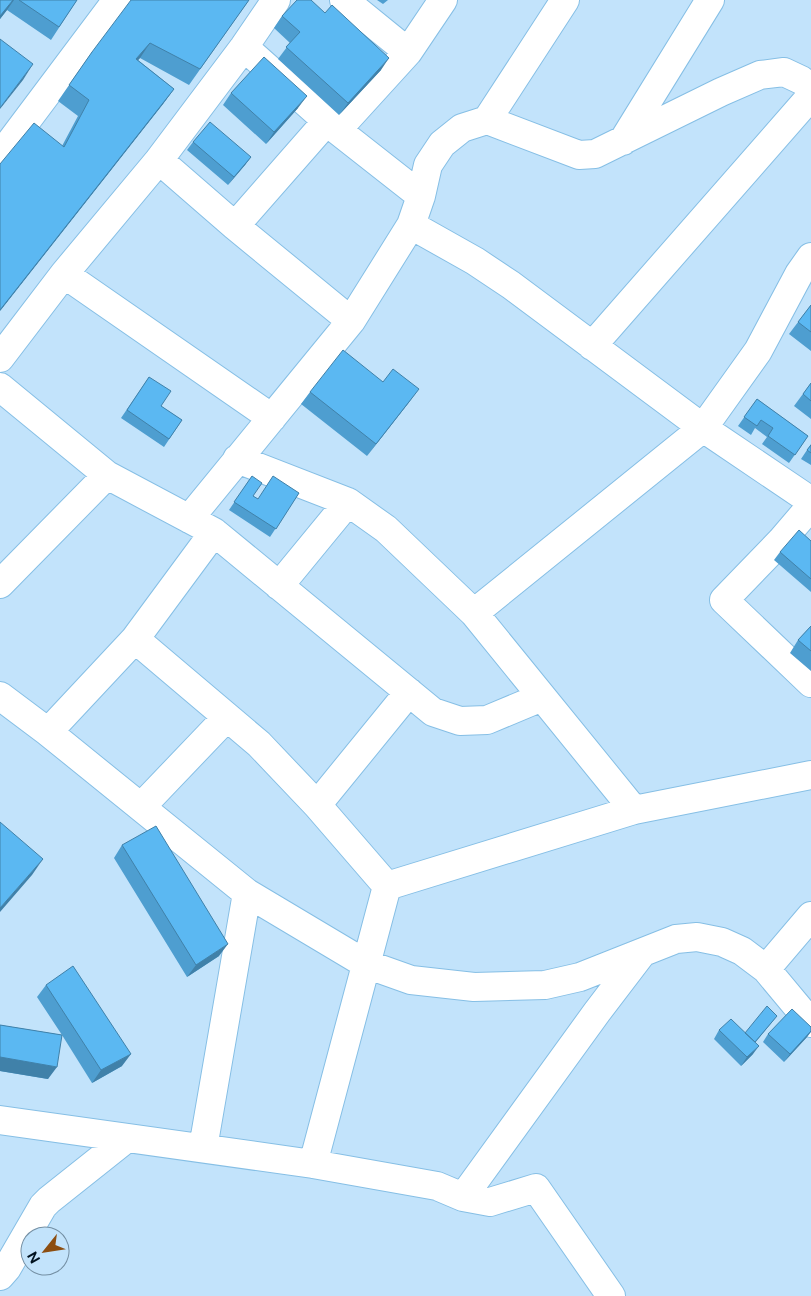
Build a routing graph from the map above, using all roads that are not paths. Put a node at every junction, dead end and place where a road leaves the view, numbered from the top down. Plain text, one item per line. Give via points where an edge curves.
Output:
1 (118, 0) edge
2 (276, 0) edge
3 (344, 0) edge
4 (443, 0) edge
5 (565, 0) edge
6 (710, 0) edge
7 (244, 47) junction
8 (408, 52) junction
9 (811, 87) edge
10 (811, 96) edge
11 (487, 120) junction
12 (332, 125) junction
13 (623, 141) junction
14 (0, 156) edge
15 (159, 160) junction
16 (421, 196) junction
17 (411, 225) junction
18 (236, 226) junction
19 (807, 272) edge
20 (64, 274) junction
21 (351, 321) junction
22 (592, 346) junction
23 (0, 358) edge
24 (0, 387) edge
25 (272, 418) junction
26 (704, 428) junction
27 (237, 459) junction
28 (107, 475) junction
29 (811, 501) edge
30 (348, 502) junction
31 (811, 506) edge
32 (189, 519) junction
33 (214, 532) junction
34 (0, 584) edge
35 (280, 586) junction
36 (474, 613) junction
37 (134, 639) junction
38 (811, 682) edge
39 (410, 692) junction
40 (542, 697) junction
41 (1, 698) edge
42 (227, 717) junction
43 (48, 732) junction
44 (811, 775) edge
45 (318, 805) junction
46 (141, 807) junction
47 (634, 810) junction
48 (387, 886) junction
49 (247, 893) junction
50 (811, 916) edge
51 (642, 953) junction
52 (366, 964) junction
53 (766, 970) junction
54 (811, 1023) edge
55 (0, 1120) edge
56 (127, 1138) junction
57 (203, 1148) junction
58 (312, 1164) junction
59 (463, 1196) junction
60 (0, 1276) edge
61 (611, 1296) edge

1 - 14 street
2 - 7 street
3 - 8 street
4 - 8 street
5 - 11 street
6 - 13 street
7 - 12 street
7 - 15 street
8 - 12 street
9 - 13 street via 784,72 760,75
10 - 22 street
11 - 13 street via 579,155 595,154
11 - 16 street via 462,128 442,144 428,166
12 - 16 street
12 - 18 street
15 - 18 street
15 - 20 street
16 - 17 street
17 - 21 street
17 - 22 street via 504,280
18 - 21 street
19 - 26 street via 758,351
20 - 23 street
20 - 25 street
21 - 25 street
22 - 26 street
24 - 28 street
25 - 27 street
26 - 29 street
26 - 36 street
27 - 30 street
27 - 32 street
28 - 32 street
28 - 34 street
30 - 35 street
30 - 36 street via 386,529
31 - 38 street via 724,600
32 - 33 street
33 - 35 street
33 - 37 street
35 - 39 street
36 - 40 street
37 - 42 street
37 - 43 street
39 - 40 street via 433,712 460,722 487,720
39 - 45 street
40 - 47 street
41 - 43 street
42 - 45 street
42 - 46 street
43 - 46 street
44 - 47 street
45 - 48 street
46 - 49 street
47 - 48 street
48 - 52 street
49 - 52 street
49 - 57 street
50 - 53 street
51 - 52 street via 580,977 545,985 474,987 411,980
51 - 53 street via 676,939 697,937 736,948
51 - 59 street
52 - 58 street
53 - 54 street
55 - 56 street
56 - 57 street
56 - 60 street via 43,1206
57 - 58 street
58 - 59 street via 437,1186
59 - 61 street via 490,1202 536,1188

